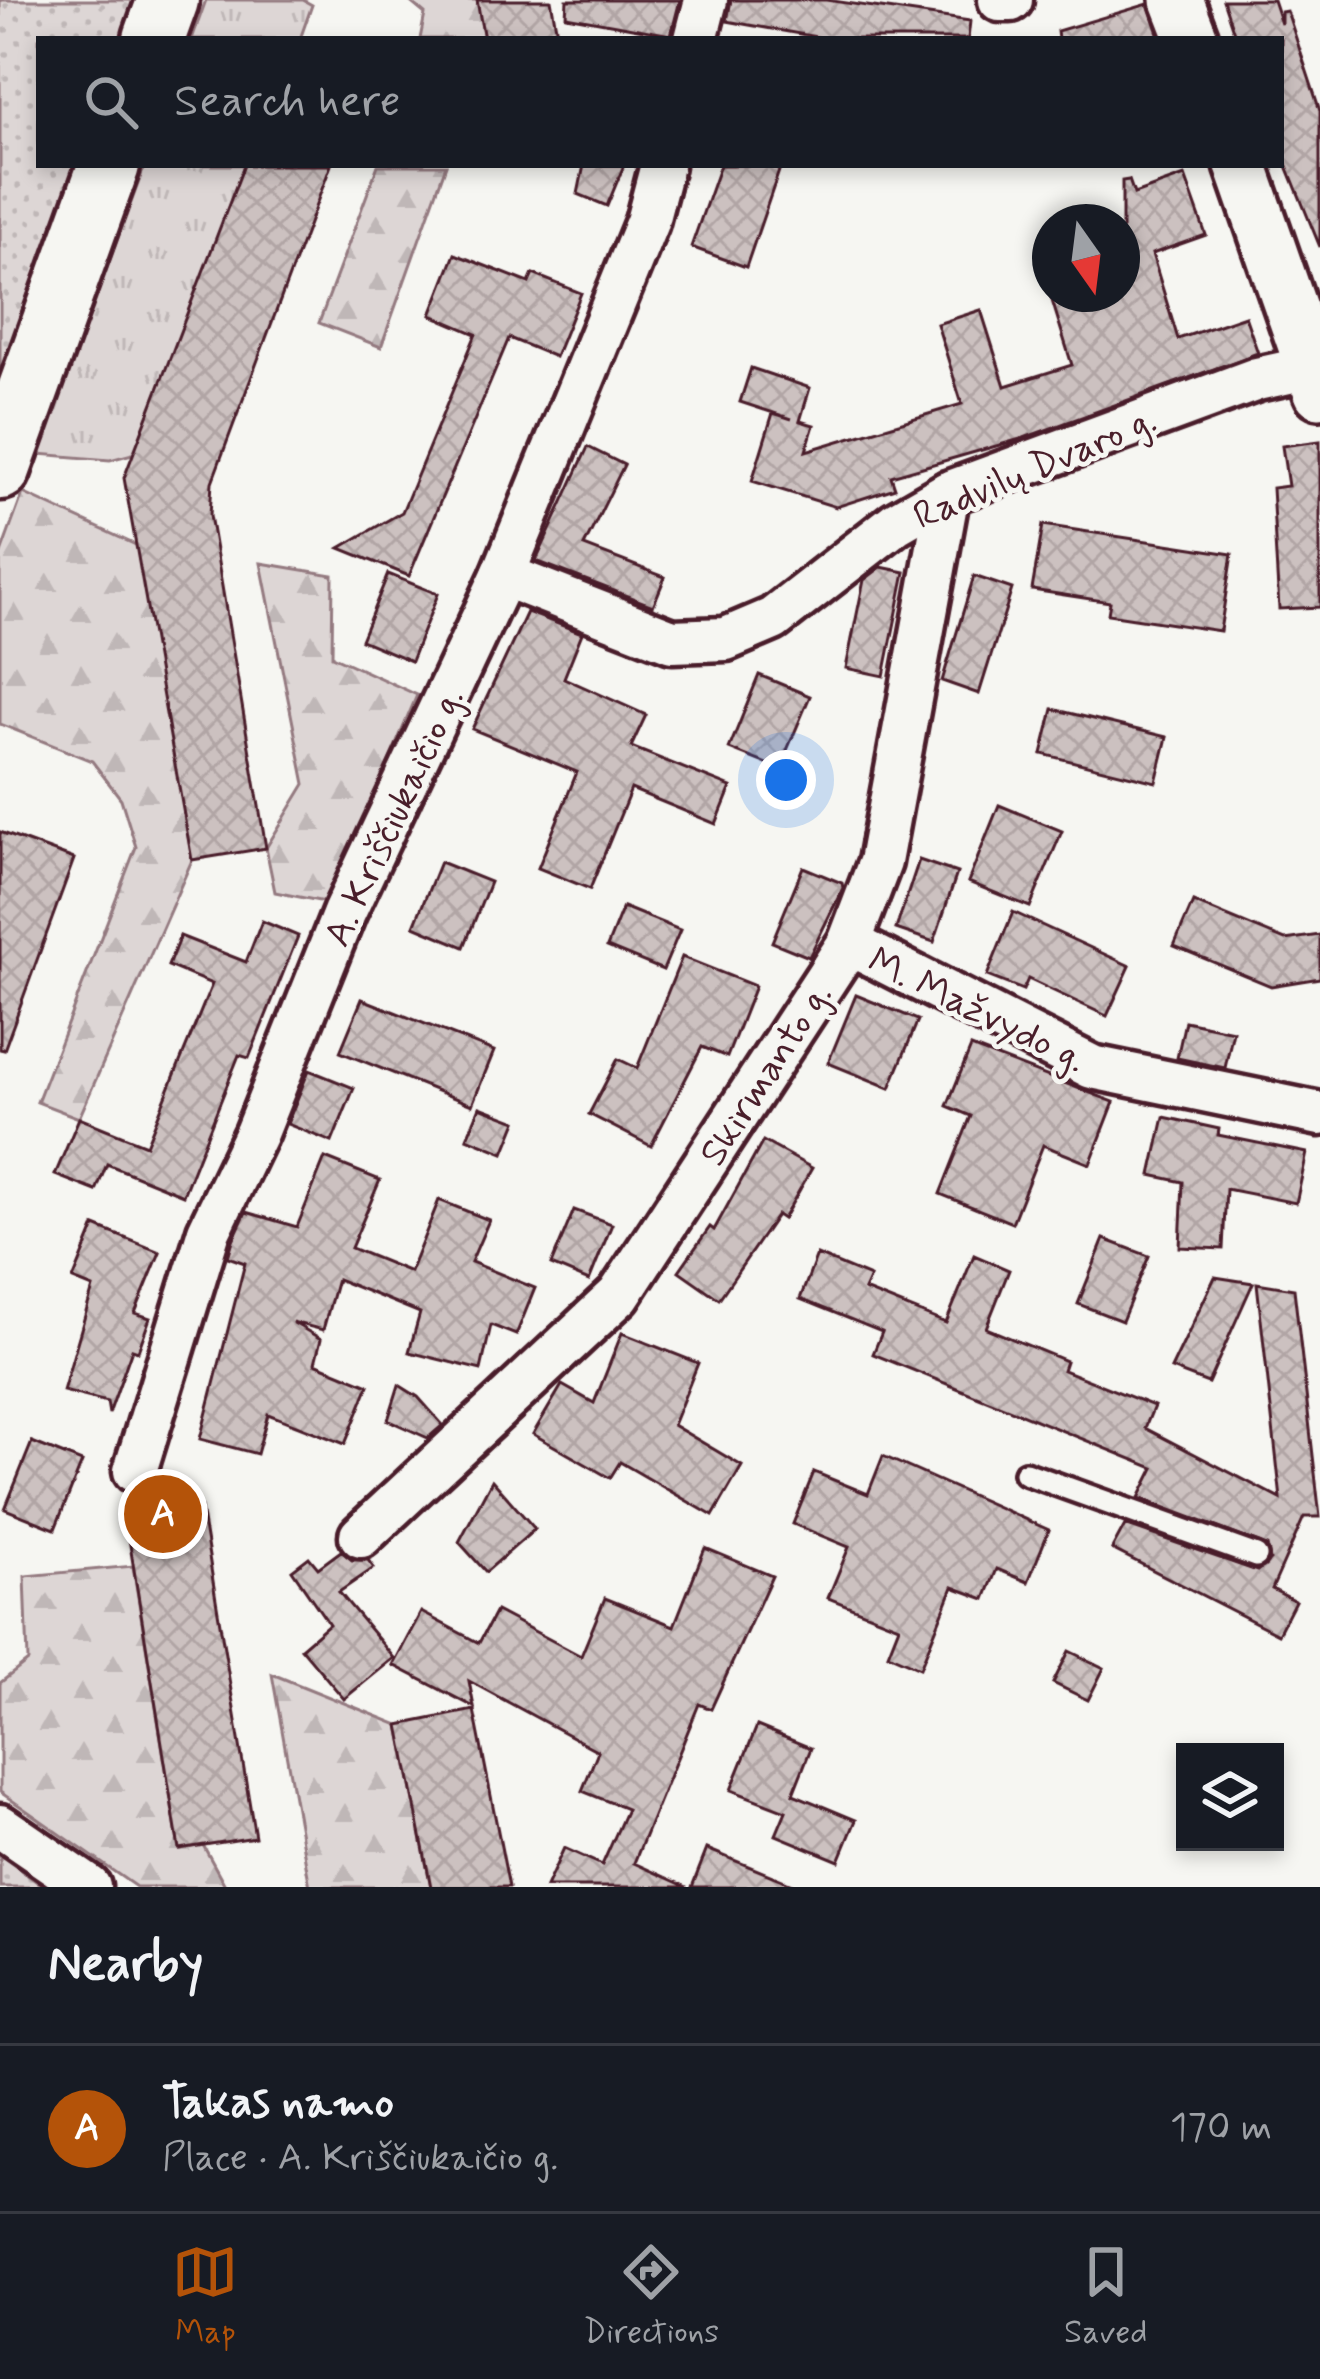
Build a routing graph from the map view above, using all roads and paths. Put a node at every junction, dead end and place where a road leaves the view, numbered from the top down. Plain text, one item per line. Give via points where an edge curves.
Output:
1 (168, 0) edge
2 (706, 0) edge
3 (1000, 0) edge
4 (1011, 0) edge
5 (1177, 0) edge
6 (155, 36) edge
7 (697, 36) edge
8 (1191, 36) edge
9 (108, 168) edge
10 (661, 168) edge
11 (1242, 168) edge
12 (1318, 374) edge
13 (0, 470) edge
14 (948, 493) junction
15 (503, 575) junction
16 (848, 944) junction
17 (1320, 1114) edge
18 (135, 1471) dead end
19 (1025, 1473) dead end
20 (361, 1536) dead end
21 (1256, 1556) dead end
22 (0, 1826) edge
23 (89, 1887) edge

1 - 6 main road
2 - 7 street
3 - 4 street
5 - 8 street
9 - 13 main road
10 - 15 street, A. Kriščiukaičio g. via 647,222
11 - 12 street
12 - 14 street, Radvilų Dvaro g. via 1257,379
14 - 15 street, Radvilų Dvaro g. via 772,619 726,639 672,641
14 - 16 street, Skirmanto g. via 880,862
15 - 18 street, A. Kriščiukaičio g. via 344,913 209,1231
16 - 17 street, M. Mažvydo g. via 1092,1067
16 - 20 street, Skirmanto g. via 619,1295
19 - 21 lane
22 - 23 street

